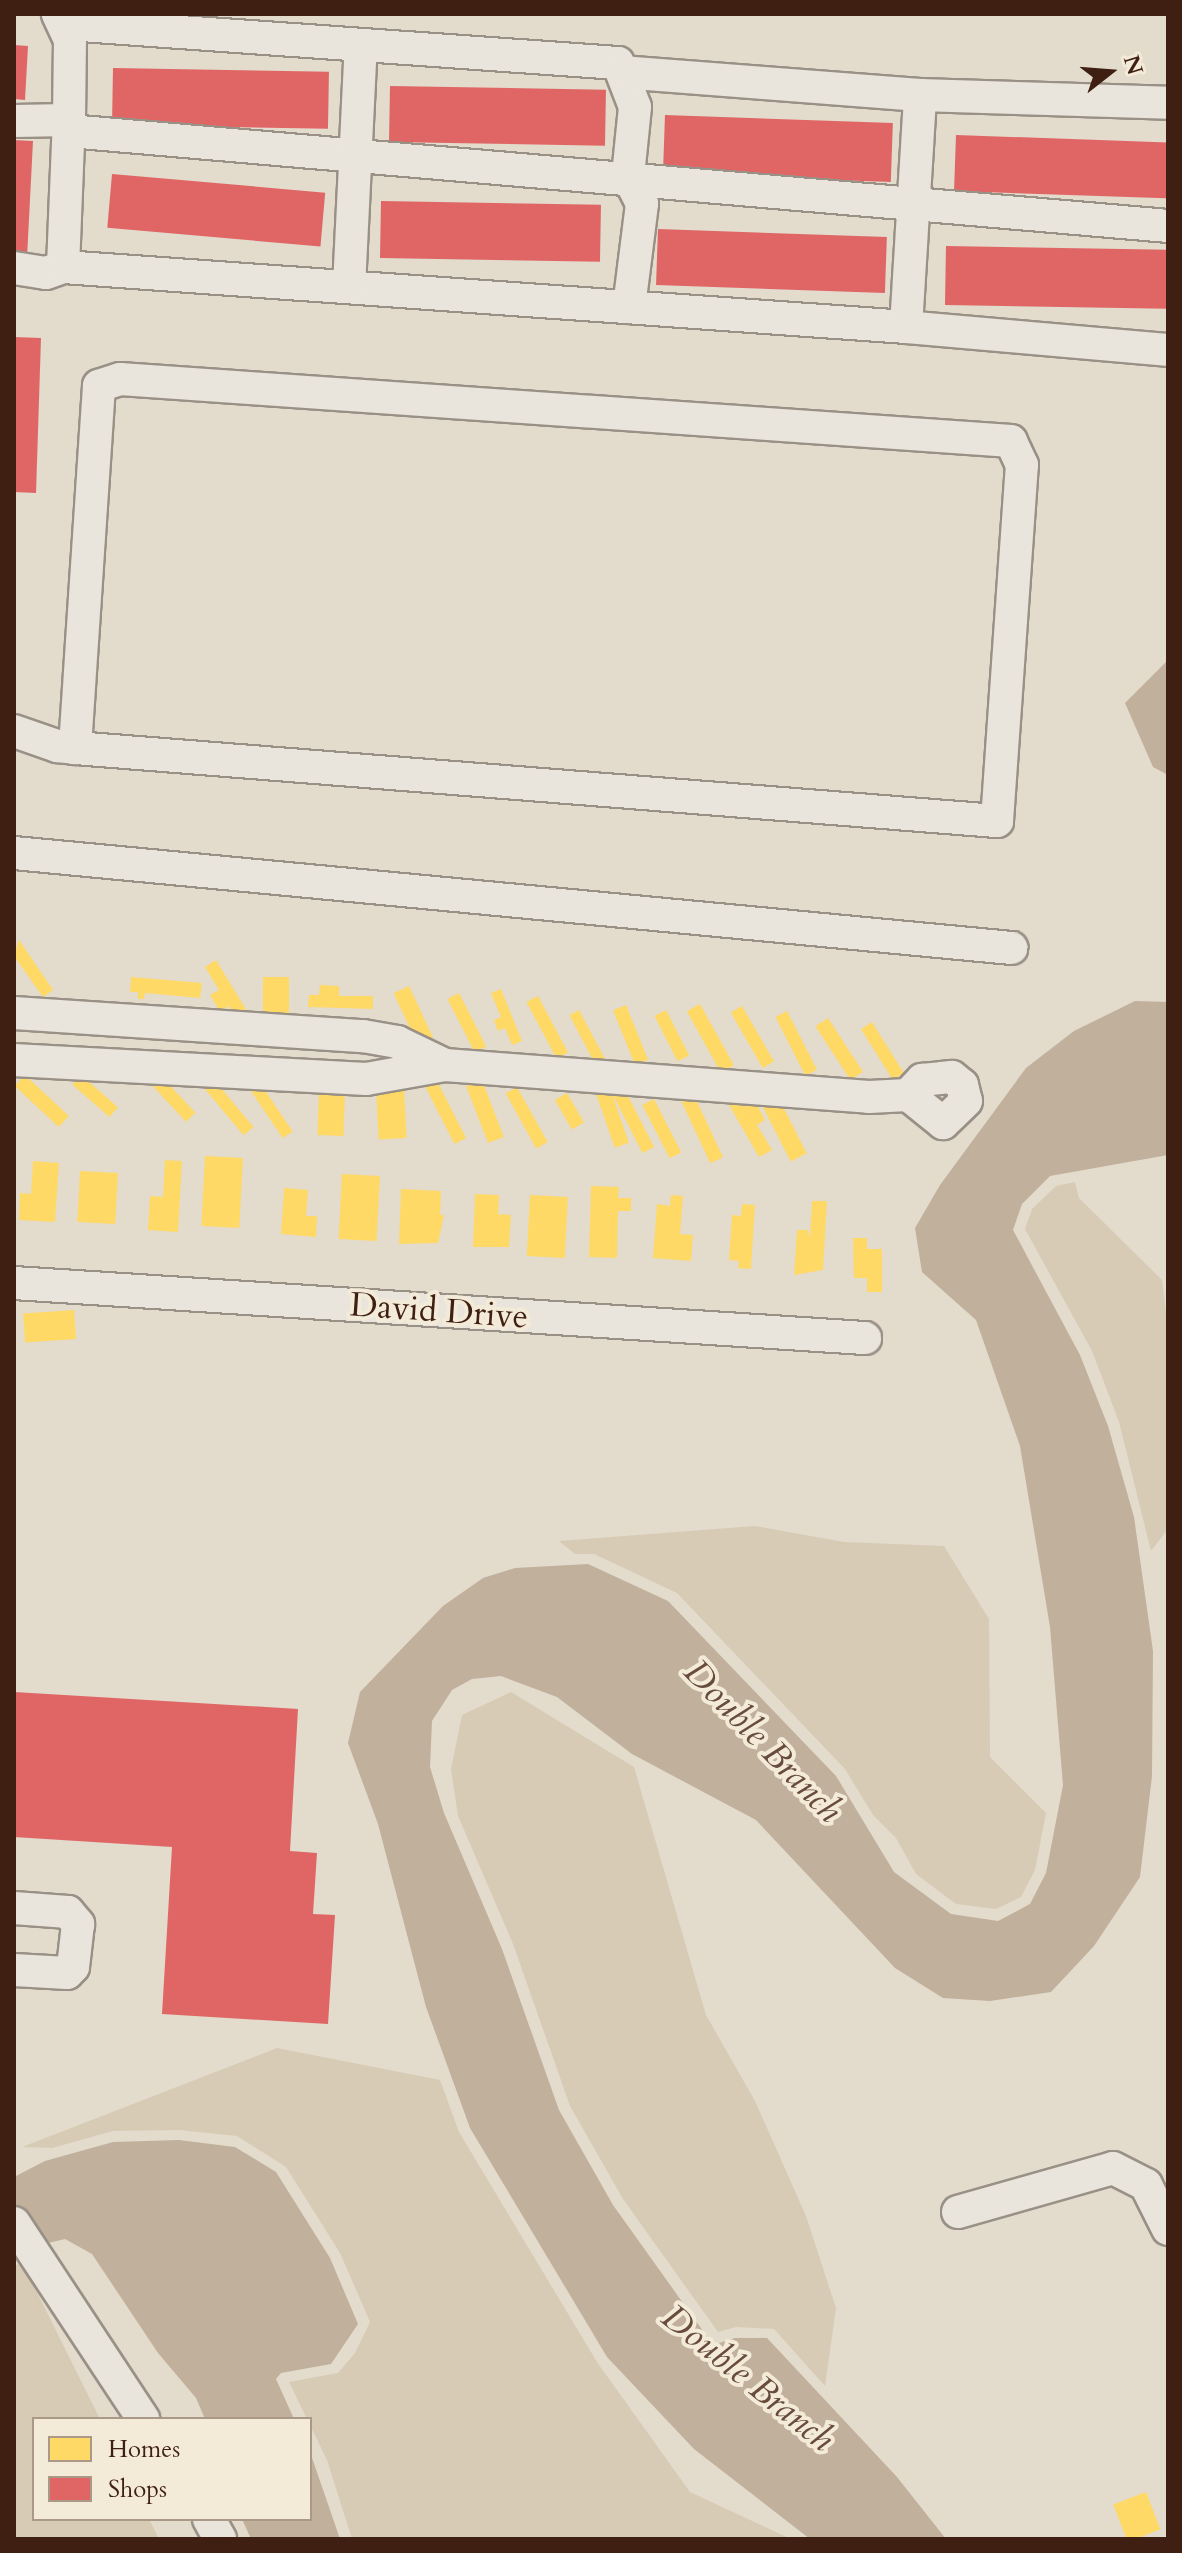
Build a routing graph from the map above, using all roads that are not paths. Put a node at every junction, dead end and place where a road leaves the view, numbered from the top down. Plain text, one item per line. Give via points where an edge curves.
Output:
1 (62, 19) edge
2 (361, 45) junction
3 (624, 72) junction
4 (920, 95) junction
5 (1168, 103) edge
6 (14, 121) edge
7 (62, 125) junction
8 (352, 155) junction
9 (628, 176) junction
10 (913, 205) junction
11 (1168, 226) edge
12 (63, 267) junction
13 (14, 268) edge
14 (349, 287) junction
15 (629, 307) junction
16 (906, 327) junction
17 (1168, 350) edge
18 (14, 731) edge
19 (75, 748) junction
20 (14, 853) edge
21 (1011, 948) dead end
22 (14, 1013) edge
23 (65, 1016) junction
24 (292, 1032) junction
25 (14, 1060) edge
26 (62, 1063) junction
27 (445, 1065) junction
28 (289, 1075) junction
29 (908, 1095) dead end
30 (14, 1283) edge
31 (865, 1338) dead end
32 (14, 1908) edge
33 (14, 1970) edge
34 (958, 2212) dead end
35 (14, 2223) edge
36 (1168, 2229) edge
37 (142, 2417) edge

1 - 2 street
1 - 7 street
2 - 3 street via 618,63
2 - 8 street
3 - 4 street
3 - 9 street via 635,107
4 - 5 street
4 - 10 street
6 - 7 street
7 - 8 street
7 - 12 street
8 - 9 street
8 - 14 street
9 - 10 street
9 - 15 street via 642,204
10 - 11 street
10 - 16 street
12 - 13 street via 46,273
12 - 14 street
14 - 15 street
15 - 16 street
16 - 17 street
18 - 19 street
19 - 19 street via 997,821 1022,465 1011,441 120,379 99,386
20 - 21 street
22 - 23 street
23 - 24 street
23 - 26 street
24 - 27 street via 397,1042
24 - 28 street
25 - 26 street
26 - 28 street
27 - 28 street via 366,1079
27 - 29 street via 869,1097
30 - 31 street, David Drive
32 - 33 street via 68,1912 78,1924 73,1967 67,1973
34 - 36 street via 1113,2168 1130,2172 1146,2185
35 - 37 street

